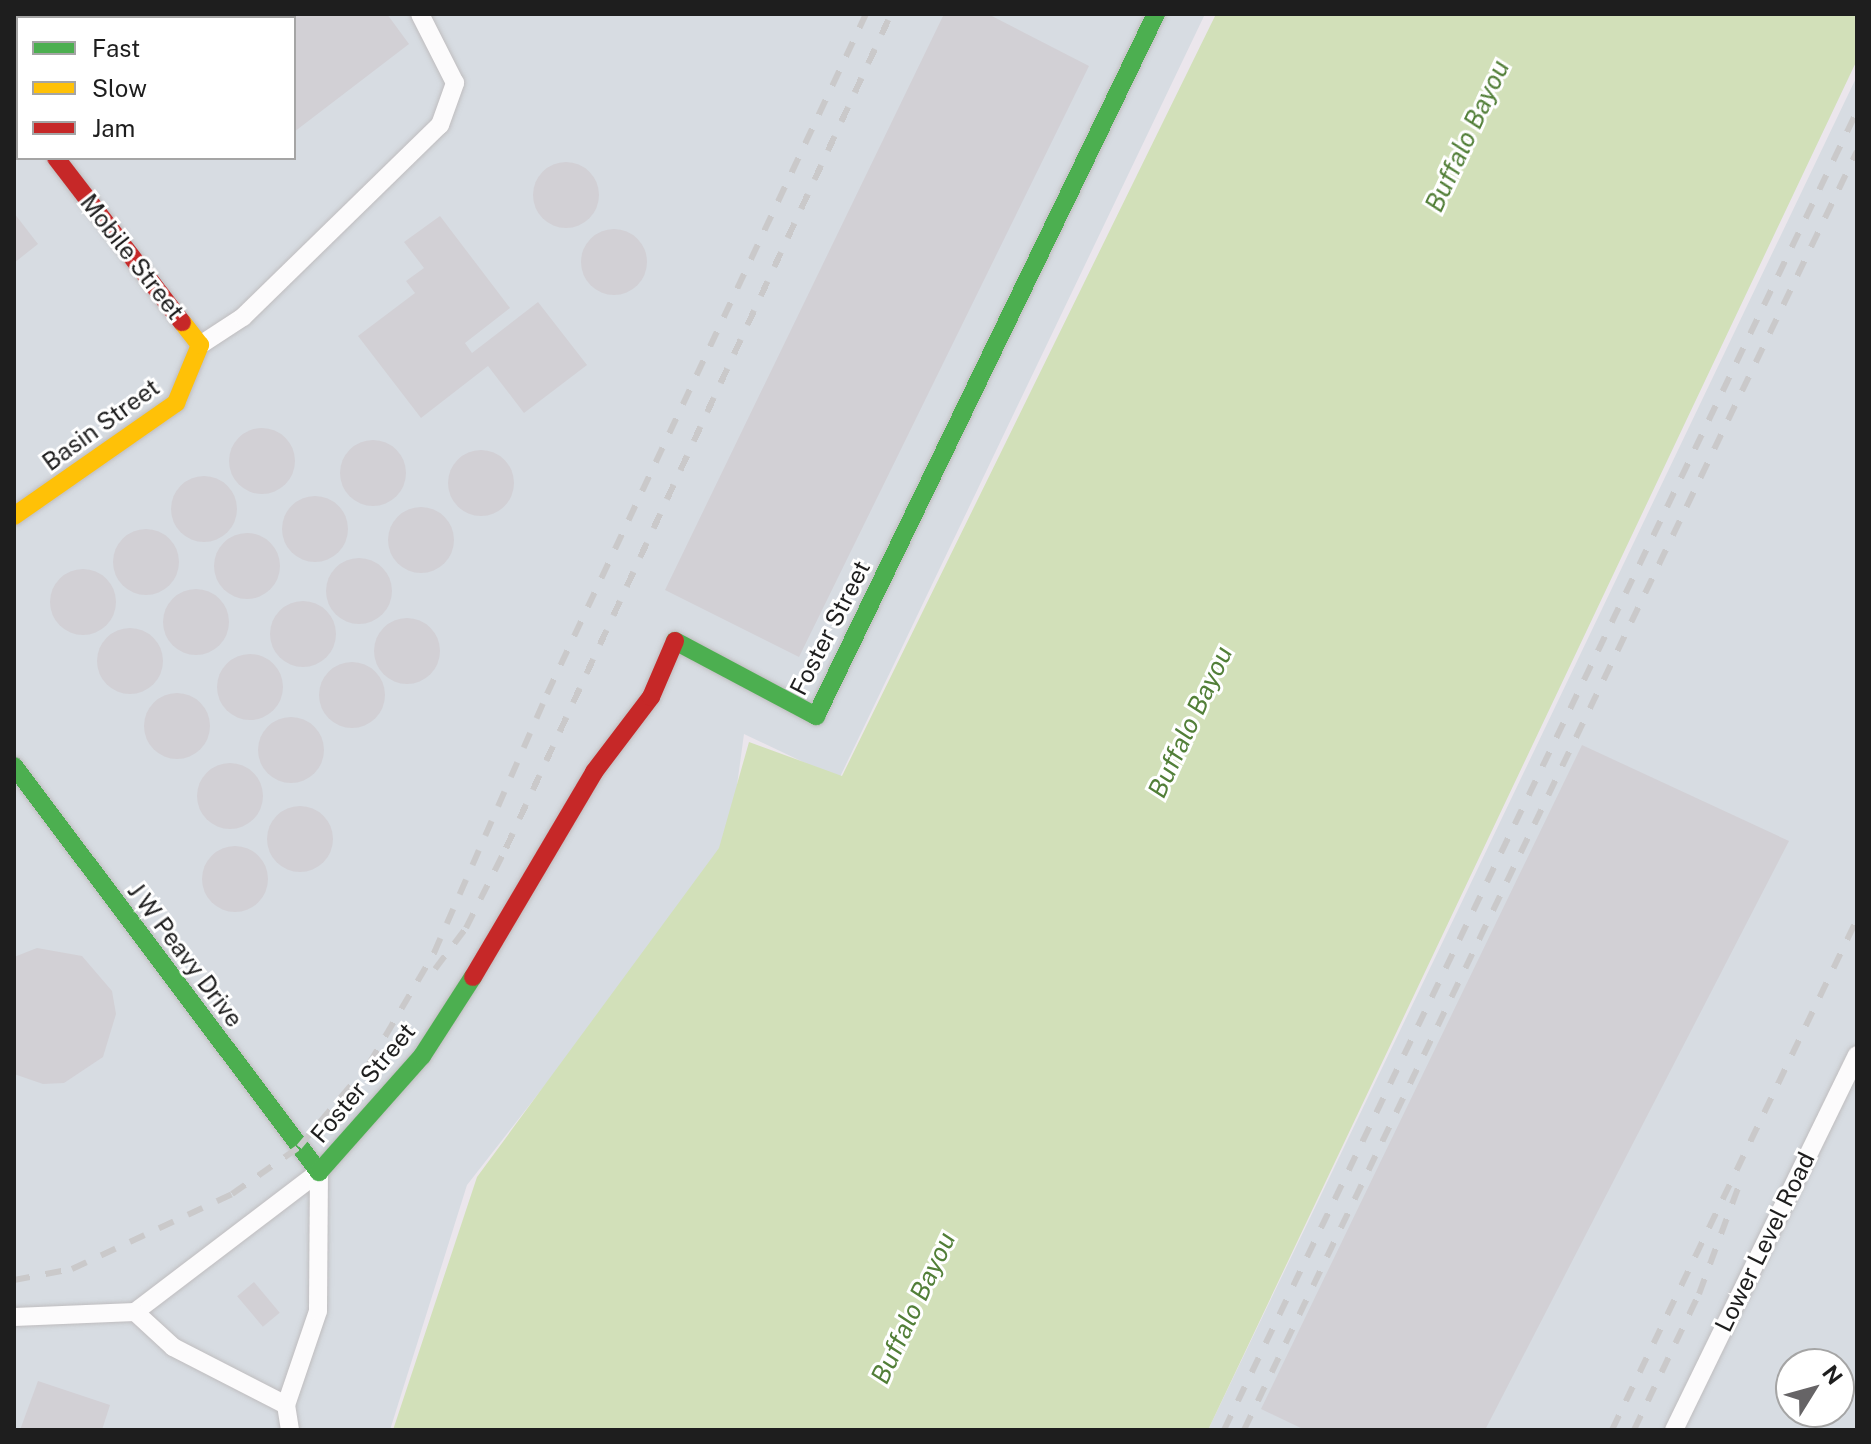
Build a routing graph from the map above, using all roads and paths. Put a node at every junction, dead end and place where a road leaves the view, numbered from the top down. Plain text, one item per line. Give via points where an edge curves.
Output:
1 (420, 14) edge
2 (1156, 14) edge
3 (57, 160) edge
4 (200, 352) junction
5 (14, 516) edge
6 (14, 766) edge
7 (1857, 1055) edge
8 (319, 1172) junction
9 (135, 1312) junction
10 (14, 1317) edge
11 (286, 1405) junction
12 (290, 1430) edge
13 (1674, 1430) edge

1 - 4 lane via 455,83 440,125 243,317
2 - 8 street, Foster Street via 816,716 676,639 651,697 594,772 517,911 422,1056
3 - 4 street, Mobile Street
4 - 5 street, Basin Street via 176,403
6 - 8 street, J W Peavy Drive
7 - 13 lane, Lower Level Road
8 - 9 lane
8 - 11 lane via 318,1311
9 - 10 lane
9 - 11 lane via 173,1347
11 - 12 lane

